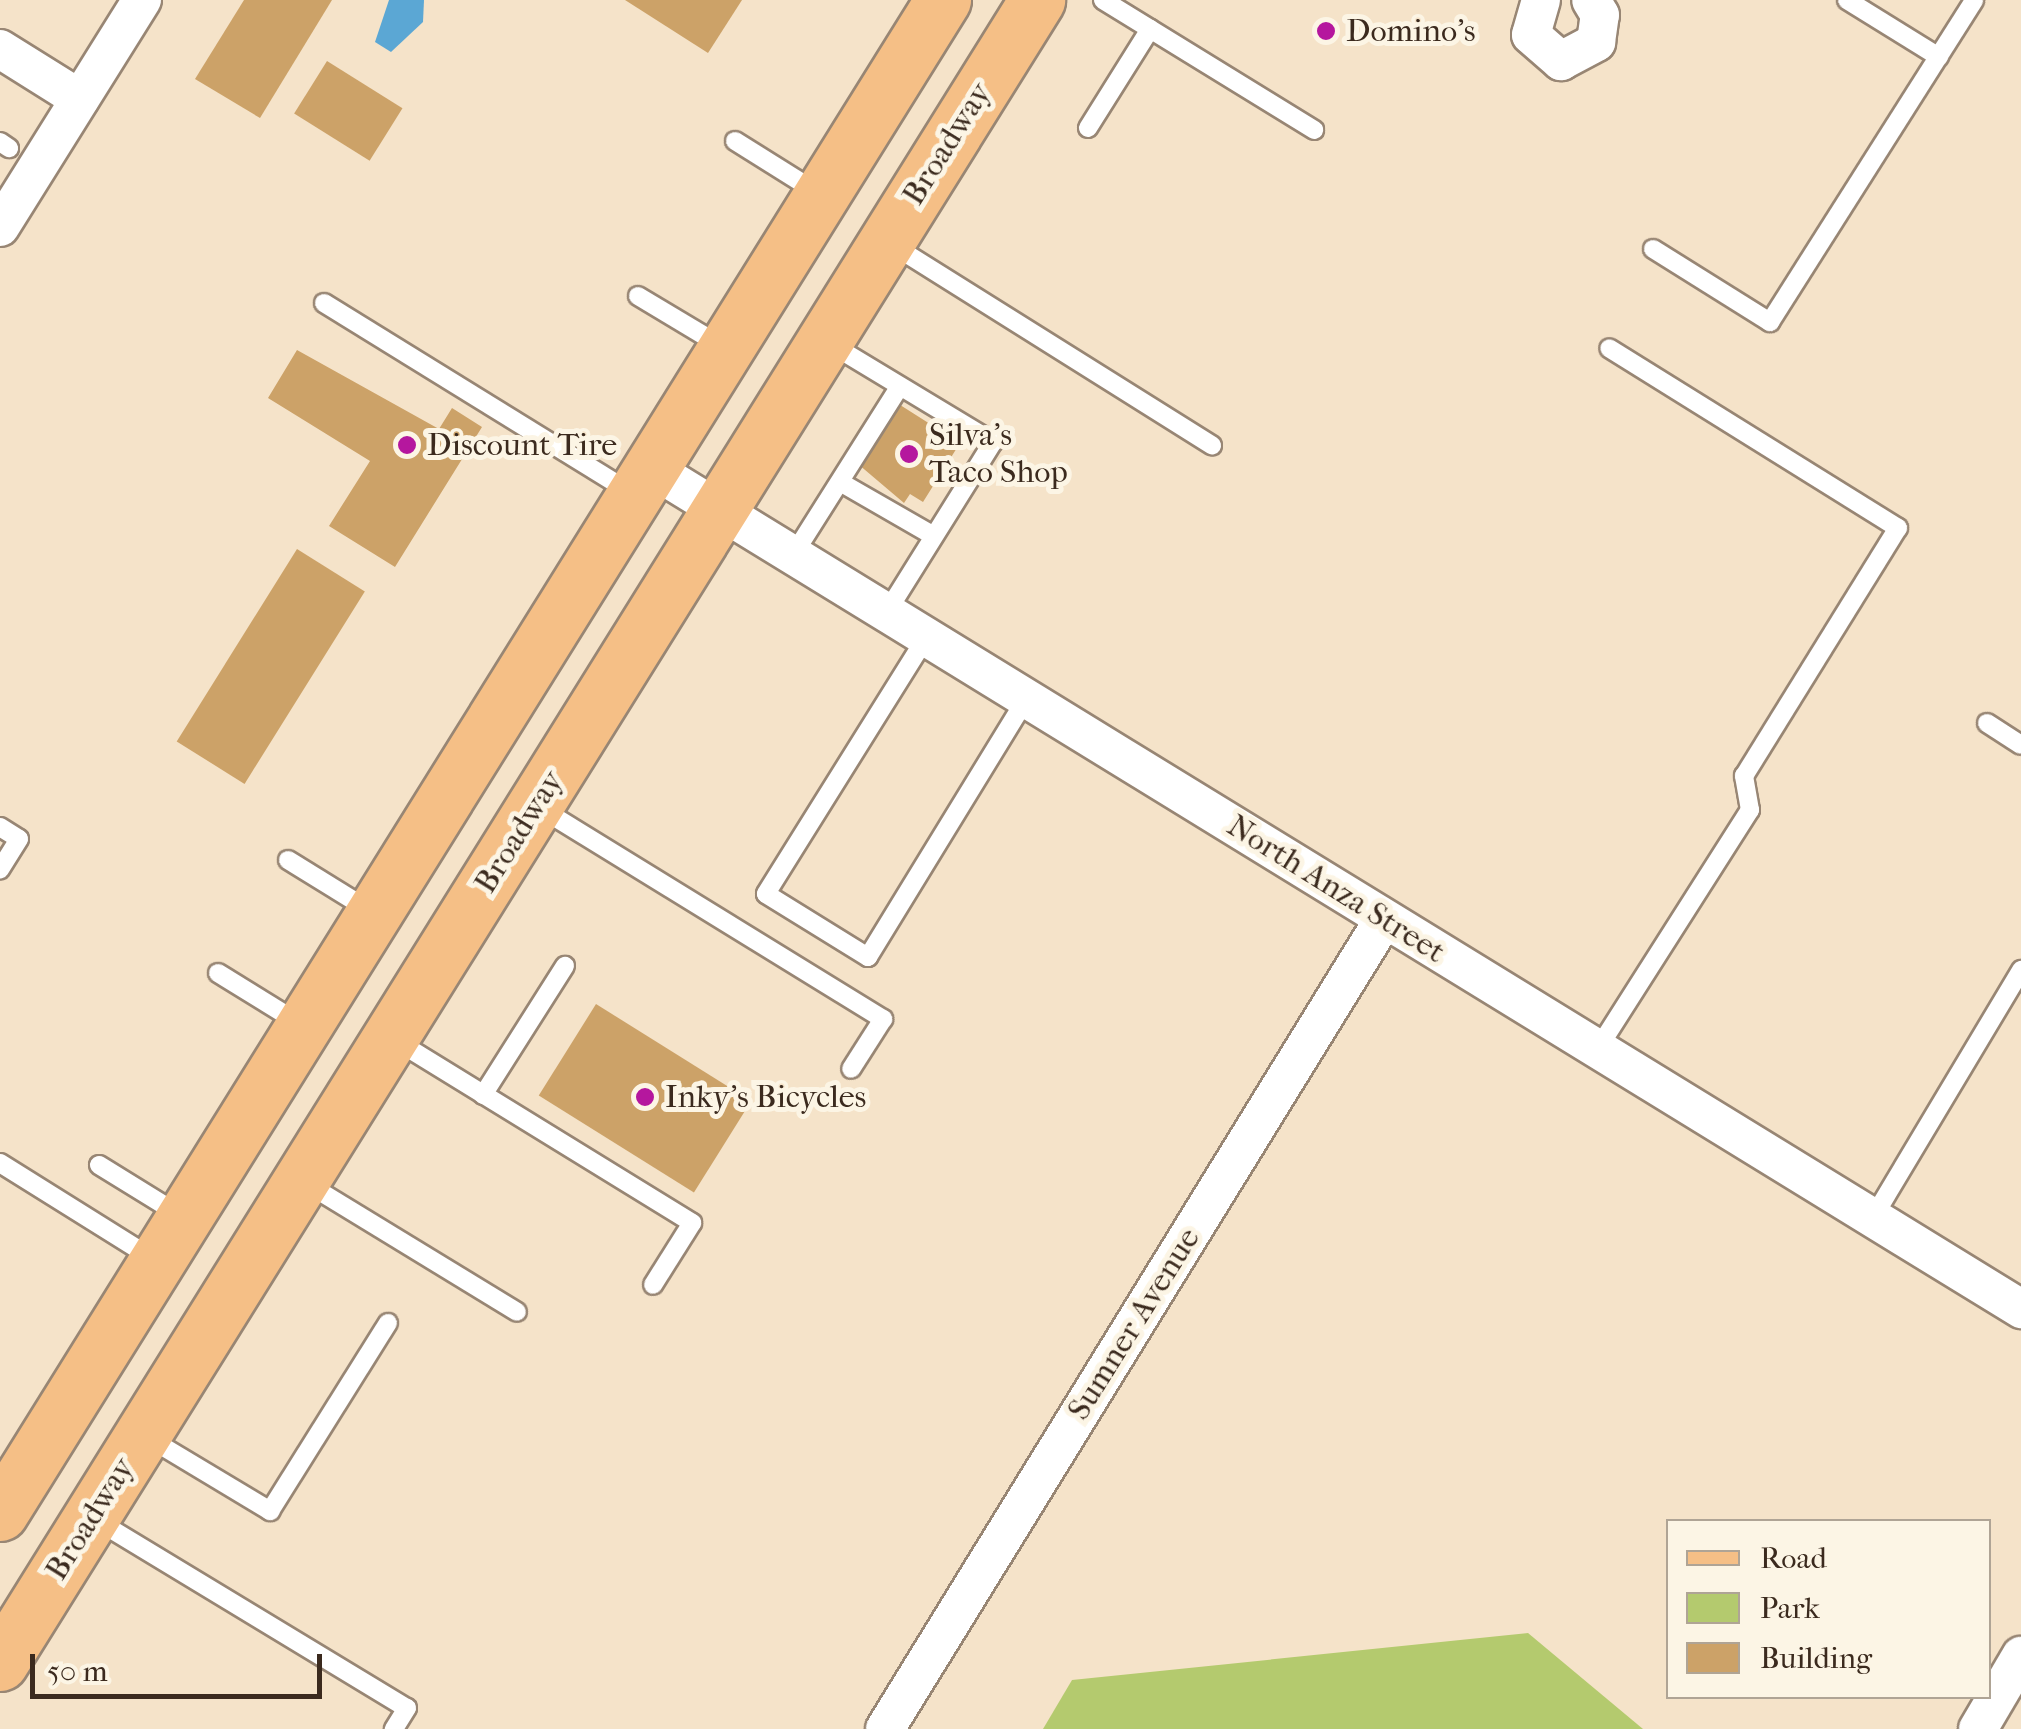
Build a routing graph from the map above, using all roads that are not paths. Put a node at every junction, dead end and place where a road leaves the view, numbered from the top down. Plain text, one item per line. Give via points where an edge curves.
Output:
1 (142, 0) edge
2 (943, 0) edge
3 (1037, 0) edge
4 (1102, 0) edge
5 (1541, 0) edge
6 (1590, 0) edge
7 (1847, 0) edge
8 (1974, 0) edge
9 (1150, 29) junction
10 (0, 50) edge
11 (1939, 56) junction
12 (80, 100) junction
13 (1088, 128) dead end
14 (1314, 130) dead end
15 (734, 141) dead end
16 (821, 195) junction
17 (0, 227) edge
18 (886, 241) junction
19 (1653, 250) dead end
20 (638, 296) dead end
21 (324, 303) dead end
22 (825, 340) junction
23 (726, 348) junction
24 (1609, 348) dead end
25 (900, 386) junction
26 (1212, 445) dead end
27 (643, 482) junction
28 (840, 482) junction
29 (722, 505) junction
30 (934, 536) junction
31 (796, 552) junction
32 (888, 610) junction
33 (927, 635) junction
34 (1028, 697) junction
35 (1987, 723) dead end
36 (2021, 745) edge
37 (536, 805) junction
38 (0, 827) edge
39 (288, 860) dead end
40 (0, 869) edge
41 (374, 913) junction
42 (1384, 920) junction
43 (565, 966) dead end
44 (2021, 970) edge
45 (218, 973) dead end
46 (304, 1026) junction
47 (390, 1038) junction
48 (1597, 1050) junction
49 (851, 1069) dead end
50 (483, 1095) junction
51 (0, 1162) edge
52 (99, 1165) dead end
53 (301, 1180) junction
54 (1874, 1216) junction
55 (170, 1239) junction
56 (653, 1285) dead end
57 (2021, 1309) edge
58 (517, 1312) dead end
59 (388, 1323) dead end
60 (142, 1434) junction
61 (0, 1513) edge
62 (91, 1518) junction
63 (2018, 1660) edge
64 (0, 1663) edge
65 (394, 1729) edge
66 (885, 1729) edge
67 (1978, 1729) edge

1 - 12 street
2 - 16 main road
3 - 18 main road, Broadway
4 - 9 lane
5 - 6 street via 1531,35 1561,61 1596,42 1600,15
7 - 11 lane
8 - 11 lane
9 - 13 lane
9 - 14 lane
10 - 12 street
11 - 19 lane via 1770,322
12 - 17 street
15 - 16 lane
16 - 23 main road
18 - 22 main road, Broadway
18 - 26 lane
20 - 23 lane
21 - 27 lane
22 - 25 lane
22 - 29 main road, Broadway
23 - 27 main road
24 - 48 lane via 1898,528 1744,776 1750,810
25 - 28 lane
25 - 30 lane via 993,442
27 - 29 street, North Anza Street
27 - 41 main road
28 - 30 lane
28 - 31 lane
29 - 31 street, North Anza Street
29 - 37 main road, Broadway
30 - 32 lane
31 - 32 street, North Anza Street
32 - 33 street, North Anza Street
33 - 34 street, North Anza Street
33 - 34 lane via 766,894 783,905 868,957
34 - 42 street, North Anza Street
35 - 36 lane
37 - 47 main road, Broadway
37 - 49 lane via 883,1018
38 - 40 lane via 18,839
39 - 41 lane
41 - 46 main road
42 - 48 street, North Anza Street
42 - 66 street, Sumner Avenue
43 - 50 lane
44 - 54 lane
45 - 46 lane
46 - 55 main road
47 - 50 lane
47 - 53 main road, Broadway
48 - 54 street, North Anza Street
50 - 56 lane via 692,1223
51 - 55 lane
52 - 55 lane
53 - 58 lane
53 - 60 main road, Broadway
54 - 57 street, North Anza Street
55 - 61 main road
59 - 60 lane via 270,1512
60 - 62 main road, Broadway
62 - 64 main road, Broadway
62 - 65 lane via 407,1708
63 - 67 street

